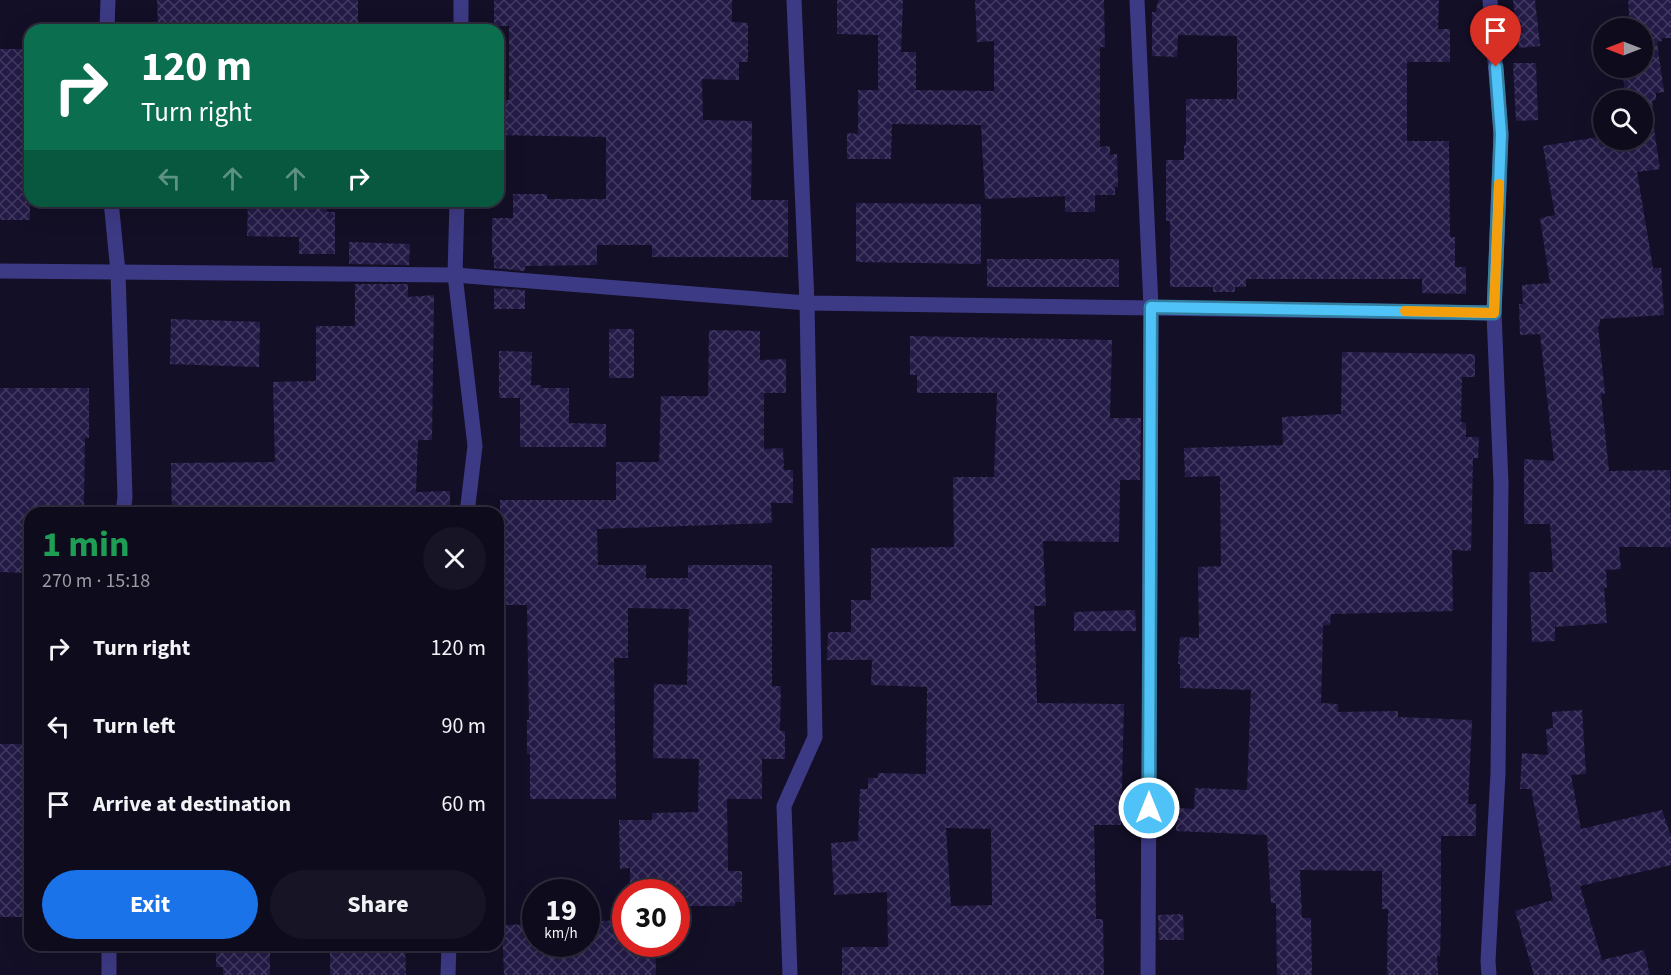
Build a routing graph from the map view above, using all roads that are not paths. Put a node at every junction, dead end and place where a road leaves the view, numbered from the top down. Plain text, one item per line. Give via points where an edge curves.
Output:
1 (108, 0) edge
2 (461, 0) edge
3 (794, 0) edge
4 (1137, 0) edge
5 (1490, 0) edge
6 (107, 24) edge
7 (461, 24) edge
8 (112, 207) edge
9 (457, 207) edge
10 (0, 271) edge
11 (118, 272) junction
12 (455, 275) junction
13 (807, 303) junction
14 (1151, 307) junction
15 (1494, 313) junction
16 (124, 507) edge
17 (468, 507) edge
18 (109, 951) edge
19 (449, 951) edge
20 (109, 975) edge
21 (448, 975) edge
22 (790, 975) edge
23 (1148, 975) edge
24 (1489, 975) edge

1 - 6 street
2 - 7 street
3 - 13 street
4 - 14 street
5 - 15 street via 1501,134
8 - 11 street
9 - 12 street
10 - 11 street
11 - 12 street
11 - 16 street
12 - 13 street
12 - 17 street via 475,446
13 - 14 street
13 - 22 street via 815,737 784,806
14 - 15 street
14 - 23 street
15 - 24 street via 1501,506 1498,773
18 - 20 street
19 - 21 street

